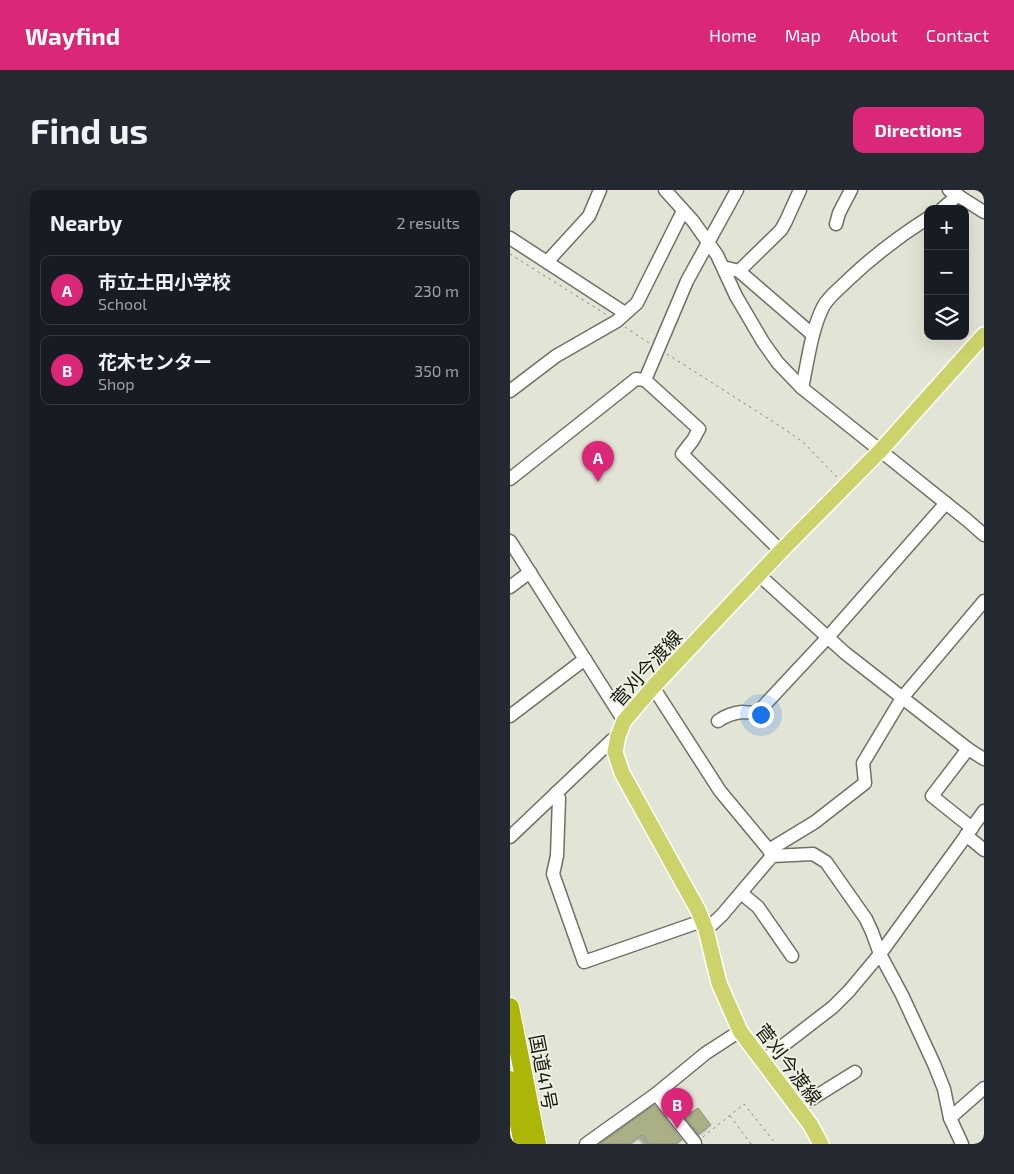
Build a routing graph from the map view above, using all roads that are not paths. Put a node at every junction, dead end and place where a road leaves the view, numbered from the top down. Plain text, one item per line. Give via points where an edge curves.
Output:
1 (600, 190) edge
2 (665, 190) edge
3 (737, 190) edge
4 (800, 190) edge
5 (851, 190) edge
6 (954, 193) edge
7 (945, 205) edge
8 (684, 211) junction
9 (984, 212) edge
10 (924, 221) edge
11 (836, 224) dead end
12 (510, 238) edge
13 (709, 243) junction
14 (546, 262) junction
15 (723, 267) junction
16 (739, 271) junction
17 (621, 317) junction
18 (813, 334) junction
19 (984, 335) edge
20 (645, 380) junction
21 (802, 388) junction
22 (510, 391) edge
23 (880, 451) junction
24 (510, 479) edge
25 (946, 503) junction
26 (984, 535) edge
27 (510, 541) edge
28 (781, 551) junction
29 (530, 572) junction
30 (759, 575) junction
31 (510, 587) edge
32 (984, 601) edge
33 (828, 637) junction
34 (584, 659) junction
35 (653, 687) junction
36 (902, 698) junction
37 (510, 716) edge
38 (624, 721) junction
39 (718, 721) dead end
40 (618, 736) junction
41 (968, 749) junction
42 (984, 759) edge
43 (556, 793) junction
44 (984, 811) edge
45 (969, 831) junction
46 (510, 837) edge
47 (984, 850) edge
48 (770, 853) junction
49 (740, 893) junction
50 (704, 926) junction
51 (880, 954) junction
52 (792, 956) dead end
53 (510, 1007) edge
54 (740, 1031) junction
55 (763, 1061) junction
56 (855, 1072) dead end
57 (510, 1080) edge
58 (984, 1088) edge
59 (656, 1094) junction
60 (797, 1108) junction
61 (950, 1118) junction
62 (695, 1143) edge
63 (523, 1144) edge
64 (537, 1144) edge
65 (586, 1144) edge
66 (821, 1144) edge
67 (962, 1144) edge

1 - 14 street via 589,216
2 - 8 street
3 - 13 street
4 - 16 street via 780,230
5 - 11 street
6 - 7 street
6 - 9 street
8 - 13 street
8 - 17 street via 637,303
10 - 18 street via 864,264 832,295
12 - 14 street
13 - 15 street
13 - 20 street via 687,281
14 - 17 street
15 - 16 street
15 - 21 street via 762,342
16 - 18 street
17 - 22 street via 556,356
18 - 21 street
19 - 23 main road, 菅刈今渡線
20 - 24 street via 636,379
20 - 28 street via 699,429 682,454
21 - 23 street
23 - 25 street
23 - 28 main road, 菅刈今渡線
25 - 26 street
25 - 33 street
27 - 29 street
28 - 30 main road, 菅刈今渡線
29 - 31 street
29 - 34 street
30 - 33 street
30 - 35 main road, 菅刈今渡線
32 - 36 street
33 - 36 street
33 - 39 street via 760,711 728,715
34 - 37 street
34 - 38 street
35 - 38 main road, 菅刈今渡線
35 - 48 street via 720,791
36 - 41 street
36 - 48 street via 863,763 864,783
38 - 40 main road, 菅刈今渡線
40 - 43 street
40 - 50 main road, 菅刈今渡線 via 615,752 622,774
41 - 42 street
41 - 45 street via 932,796
43 - 46 street
43 - 50 street via 560,798 553,874 584,962
44 - 45 street
45 - 47 street
45 - 51 street
48 - 49 street
48 - 51 street via 813,854 826,862 866,919
49 - 50 street
49 - 52 street via 758,907
50 - 54 main road, 菅刈今渡線 via 719,984
51 - 55 street via 833,1007
51 - 61 street via 941,1081
53 - 64 highway, 国道41号
54 - 55 main road, 菅刈今渡線
54 - 59 street via 706,1053
55 - 60 main road, 菅刈今渡線
56 - 60 street
57 - 63 highway, 国道41号
58 - 61 street
59 - 62 street
59 - 65 street
60 - 66 main road, 菅刈今渡線
61 - 67 street

